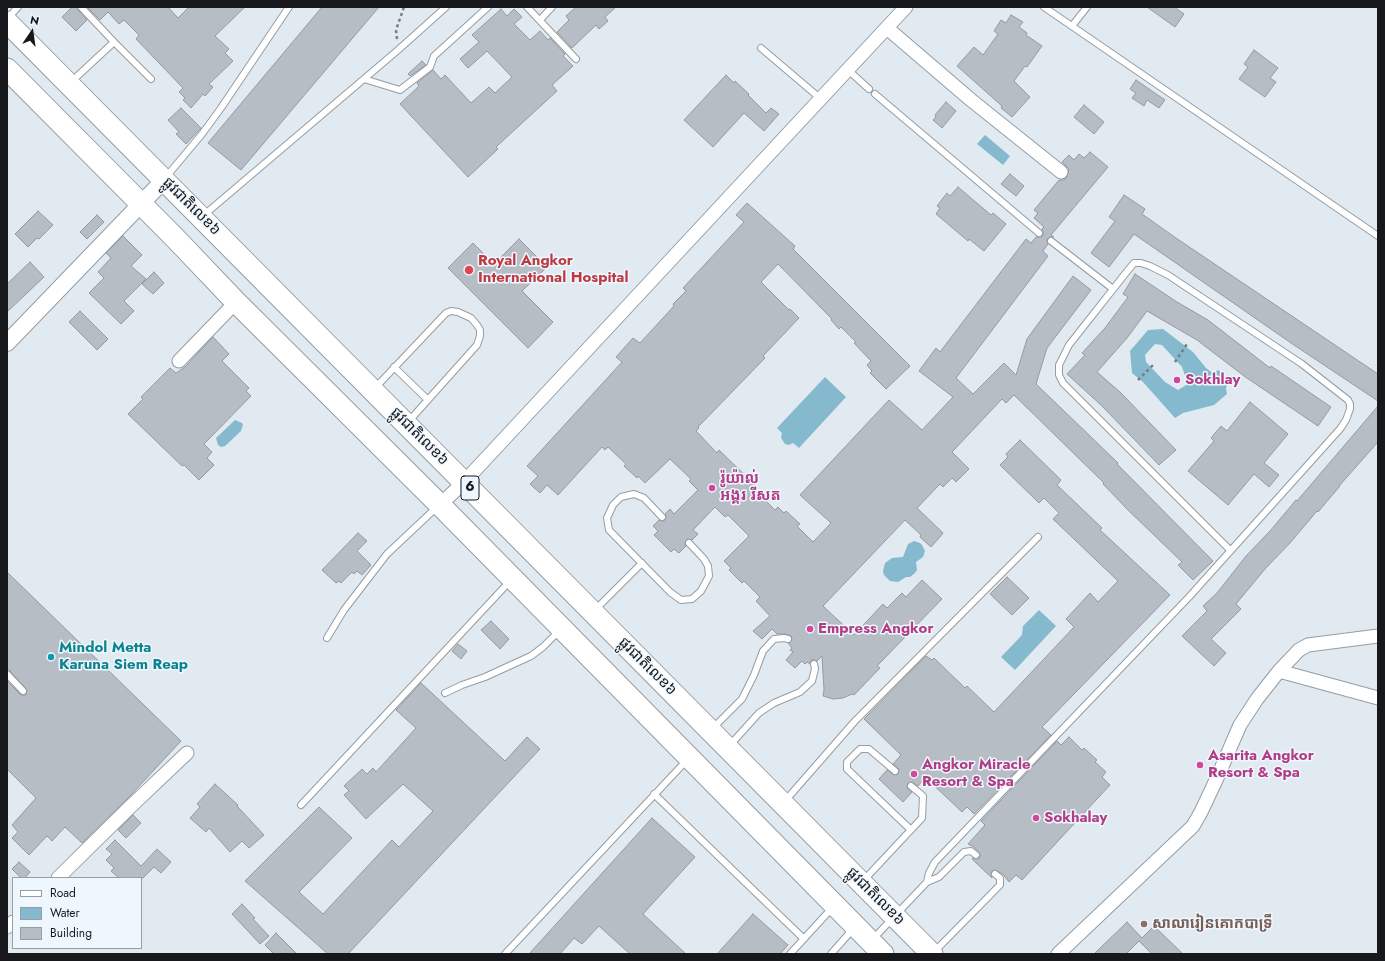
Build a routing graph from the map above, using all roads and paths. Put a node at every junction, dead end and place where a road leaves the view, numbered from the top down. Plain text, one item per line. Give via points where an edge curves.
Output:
1 (18, 7) edge
2 (81, 7) edge
3 (289, 7) edge
4 (404, 7) edge
5 (446, 7) edge
6 (488, 7) edge
7 (527, 7) edge
8 (552, 7) edge
9 (1044, 7) edge
10 (1087, 7) edge
11 (903, 8) edge
12 (540, 20) junction
13 (7, 21) edge
14 (1072, 26) junction
15 (887, 28) junction
16 (114, 42) junction
17 (761, 48) dead end
18 (398, 50) junction
19 (576, 59) dead end
20 (7, 69) edge
21 (848, 70) junction
22 (151, 79) dead end
23 (364, 79) junction
24 (69, 84) junction
25 (869, 89) dead end
26 (875, 94) dead end
27 (821, 99) junction
28 (1061, 172) dead end
29 (164, 180) junction
30 (140, 204) junction
31 (201, 218) junction
32 (1039, 232) dead end
33 (1378, 236) edge
34 (1051, 241) dead end
35 (1112, 289) junction
36 (236, 302) junction
37 (7, 342) edge
38 (1187, 344) dead end
39 (179, 361) dead end
40 (1175, 362) dead end
41 (1153, 365) dead end
42 (394, 367) junction
43 (1138, 380) dead end
44 (373, 390) junction
45 (428, 400) junction
46 (406, 424) junction
47 (464, 482) junction
48 (440, 505) junction
49 (662, 517) dead end
50 (1038, 537) dead end
51 (689, 543) dead end
52 (1230, 550) junction
53 (642, 563) junction
54 (512, 579) junction
55 (593, 612) junction
56 (561, 628) junction
57 (1378, 636) edge
58 (327, 638) dead end
59 (788, 639) dead end
60 (814, 664) dead end
61 (1279, 671) junction
62 (7, 674) edge
63 (23, 691) dead end
64 (445, 693) dead end
65 (1378, 698) edge
66 (710, 731) junction
67 (727, 748) junction
68 (186, 753) dead end
69 (689, 757) junction
70 (895, 771) dead end
71 (911, 786) dead end
72 (654, 794) junction
73 (783, 804) junction
74 (301, 805) dead end
75 (911, 830) junction
76 (976, 855) dead end
77 (996, 874) dead end
78 (59, 877) edge
79 (861, 882) junction
80 (927, 882) junction
81 (835, 906) junction
82 (895, 916) junction
83 (856, 927) junction
84 (804, 939) junction
85 (877, 948) edge
86 (505, 954) edge
87 (790, 954) edge
88 (831, 954) edge
89 (932, 954) edge
90 (1058, 954) edge

1 - 13 lane
2 - 16 lane
3 - 29 lane via 221,108
4 - 18 path via 396,30
5 - 18 lane
6 - 23 lane via 434,56 430,67 400,90
7 - 12 lane
8 - 12 lane
9 - 14 lane
10 - 14 lane
11 - 15 street
12 - 19 lane
13 - 24 highway, ផ្លូវជាតិលេខ៦ / 6
14 - 33 lane
15 - 21 street
15 - 28 street
16 - 22 lane
16 - 24 lane
17 - 27 lane
18 - 23 lane
20 - 30 highway, 6
21 - 25 lane
21 - 27 street
23 - 31 lane
24 - 29 highway, ផ្លូវជាតិលេខ៦ / 6
26 - 32 lane
27 - 47 street
29 - 30 street
29 - 31 highway, ផ្លូវជាតិលេខ៦ / 6
30 - 36 highway, 6
30 - 37 street
31 - 44 highway, ផ្លូវជាតិលេខ៦ / 6
34 - 35 lane
35 - 52 lane via 1070,345 1059,365 1063,383
35 - 52 lane via 1134,263 1150,266 1168,275 1302,364 1350,404 1346,420 1340,429
36 - 39 street
36 - 48 highway, 6
38 - 40 path
41 - 43 path
42 - 44 lane
42 - 45 lane
42 - 45 lane via 446,313 458,312 471,318 480,330 477,345
44 - 46 highway, ផ្លូវជាតិលេខ៦ / 6
45 - 46 lane
46 - 47 highway, ផ្លូវជាតិលេខ៦ / 6
47 - 48 street
47 - 55 highway, ផ្លូវជាតិលេខ៦ / 6
48 - 54 highway, 6
48 - 58 lane via 387,554 344,610
49 - 53 lane via 644,498 634,494 621,497 613,505 607,518 609,530
50 - 73 lane via 855,721
51 - 53 lane via 704,558 709,576 701,591 692,599 681,600
52 - 80 lane via 1177,610 934,862
53 - 55 lane
54 - 56 highway, 6
54 - 74 lane
55 - 66 highway, ផ្លូវជាតិលេខ៦ / 6
56 - 64 lane via 531,656
56 - 69 highway, 6
57 - 61 street via 1308,645 1299,650
59 - 66 lane via 774,639 763,650 742,699
60 - 67 lane via 812,681 800,692 774,703 759,713
61 - 65 street
61 - 90 street via 1240,725 1193,826
62 - 63 lane
66 - 67 highway, ផ្លូវជាតិលេខ៦ / 6
67 - 73 highway, ផ្លូវជាតិលេខ៦ / 6
68 - 78 street
69 - 72 lane
69 - 81 highway, 6
70 - 75 lane via 869,749 860,749 847,762 847,769
71 - 75 lane via 923,796 922,818
72 - 84 lane
72 - 86 lane
73 - 79 highway, ផ្លូវជាតិលេខ៦ / 6
75 - 79 lane
76 - 80 lane via 971,850 964,852 939,877
77 - 89 lane via 1000,878 1000,885
79 - 82 highway, ផ្លូវជាតិលេខ៦ / 6
80 - 82 lane
81 - 83 highway, 6
81 - 84 lane
82 - 85 lane
82 - 89 highway, ផ្លូវជាតិលេខ៦ / 6
83 - 85 highway, 6
83 - 88 lane
84 - 87 lane

